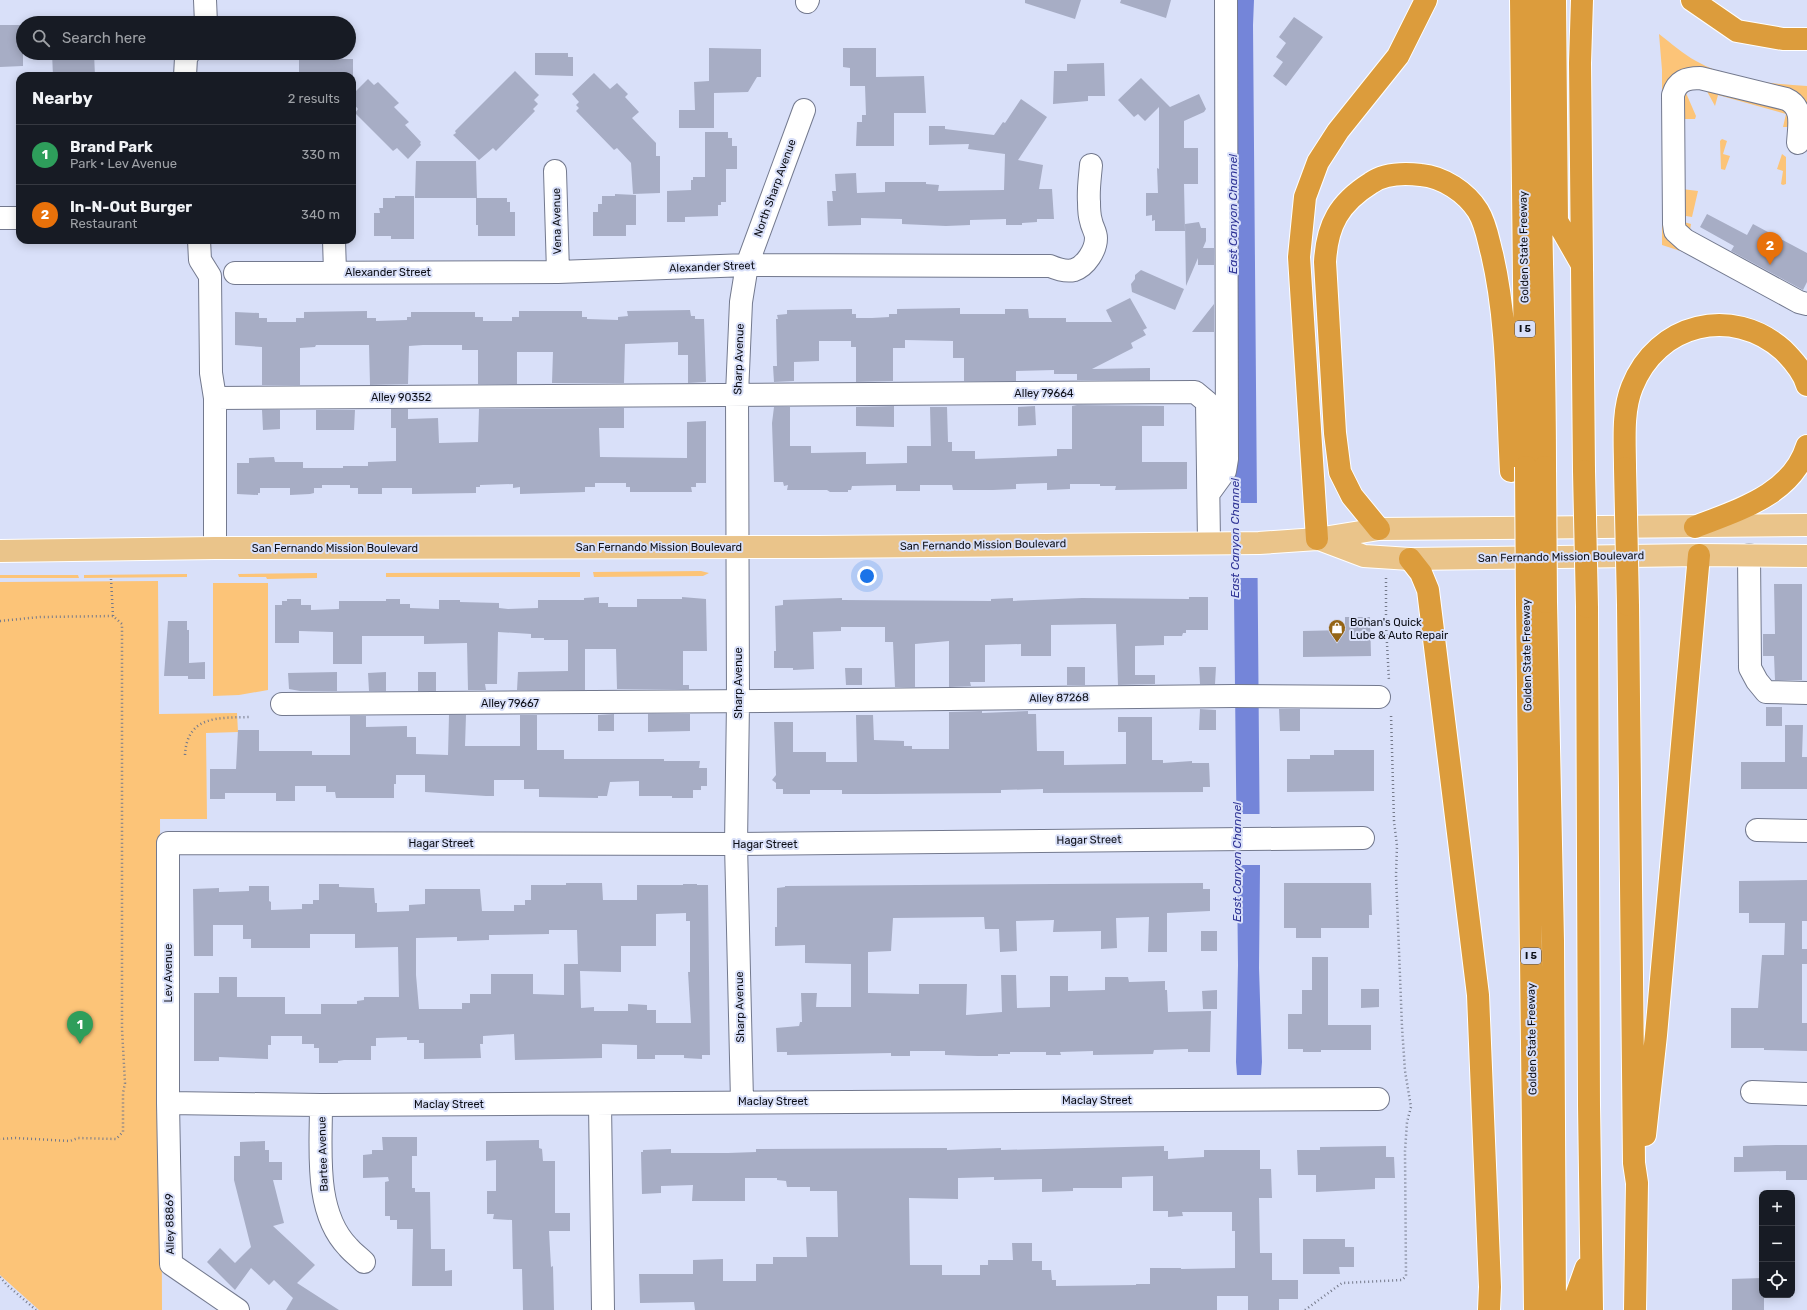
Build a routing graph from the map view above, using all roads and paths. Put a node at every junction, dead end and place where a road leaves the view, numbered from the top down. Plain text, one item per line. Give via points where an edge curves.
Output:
1 (205, 0) edge
2 (1226, 0) edge
3 (1426, 0) edge
4 (1521, 0) edge
5 (1540, 0) edge
6 (1555, 0) edge
7 (1582, 0) edge
8 (1692, 0) edge
9 (206, 16) edge
10 (1807, 39) edge
11 (186, 60) edge
12 (185, 72) edge
13 (804, 110) dead end
14 (1798, 143) dead end
15 (1090, 165) dead end
16 (555, 171) dead end
17 (0, 218) edge
18 (16, 218) edge
19 (199, 244) edge
20 (334, 244) edge
21 (747, 265) junction
22 (1582, 266) junction
23 (335, 272) junction
24 (558, 272) junction
25 (235, 274) dead end
26 (1807, 304) edge
27 (1807, 385) edge
28 (737, 394) junction
29 (215, 398) junction
30 (1807, 446) edge
31 (1528, 468) junction
32 (1209, 493) junction
33 (1807, 525) edge
34 (1695, 527) junction
35 (1380, 529) junction
36 (1317, 539) junction
37 (1209, 542) junction
38 (738, 547) junction
39 (215, 548) junction
40 (0, 551) edge
41 (1699, 555) junction
42 (1749, 555) junction
43 (1807, 556) edge
44 (1410, 559) junction
45 (1386, 571) dead end
46 (111, 579) dead end
47 (1537, 602) junction
48 (113, 616) junction
49 (0, 621) edge
50 (1807, 693) edge
51 (1386, 697) junction
52 (738, 702) junction
53 (282, 704) dead end
54 (249, 717) dead end
55 (185, 755) dead end
56 (1757, 830) dead end
57 (1807, 832) edge
58 (1363, 838) dead end
59 (168, 843) joint
60 (736, 844) junction
61 (1752, 1092) dead end
62 (1807, 1094) edge
63 (1378, 1099) dead end
64 (742, 1101) junction
65 (168, 1103) junction
66 (600, 1104) junction
67 (321, 1105) junction
68 (0, 1139) edge
69 (1637, 1183) junction
70 (1591, 1256) junction
71 (364, 1262) dead end
72 (0, 1277) edge
73 (36, 1310) edge
74 (238, 1310) edge
75 (603, 1310) edge
76 (1305, 1310) edge
77 (1489, 1310) edge
78 (1535, 1310) edge
79 (1555, 1310) edge
80 (1571, 1310) edge
81 (1592, 1310) edge
82 (1635, 1310) edge

1 - 9 street
2 - 32 street via 1227,459 1225,472
3 - 36 highway via 1398,56 1338,131 1318,162 1305,197 1299,257
4 - 31 highway, Golden State Freeway / I 5
5 - 31 highway via 1538,92 1542,243
6 - 22 highway via 1558,221
7 - 22 highway
8 - 10 highway via 1737,31 1783,39
11 - 12 street
13 - 21 street, North Sharp Avenue
14 - 26 street via 1799,113 1797,107 1786,99 1700,78 1686,79 1675,88 1675,231 1685,240
15 - 21 street, Alexander Street via 1090,220 1095,230 1095,248 1089,258 1073,270 1060,270 1050,266
16 - 24 street, Vena Avenue
17 - 18 street
19 - 29 street via 200,260 210,276 211,373
20 - 23 street
21 - 24 street, Alexander Street
21 - 28 street, Sharp Avenue via 741,302
22 - 70 highway, bridge
23 - 24 street, Alexander Street
23 - 25 street, Alexander Street
27 - 69 highway, bridge via 1789,356 1764,336 1732,325 1716,324 1680,333 1652,355 1640,371 1627,404 1625,468 1634,1163
28 - 29 street, Alley 90352
28 - 32 street, Alley 79664 via 1195,392 1207,402
28 - 38 street, Sharp Avenue
29 - 39 street
30 - 34 highway via 1798,467 1772,492 1753,504
31 - 35 highway via 1496,270 1486,228 1477,211 1456,189 1427,176 1391,175 1374,181 1355,192 1333,222 1326,242 1325,262 1335,433 1340,472 1352,496
31 - 47 highway, Golden State Freeway / I 5, bridge
32 - 37 street, Alley 79664
33 - 34 main road, San Fernando Mission Boulevard
34 - 35 main road, San Fernando Mission Boulevard
35 - 36 main road, San Fernando Mission Boulevard
36 - 37 main road, San Fernando Mission Boulevard via 1259,543
36 - 44 main road, San Fernando Mission Boulevard via 1364,556
37 - 38 main road, San Fernando Mission Boulevard
38 - 39 main road, San Fernando Mission Boulevard
38 - 52 street, Sharp Avenue
39 - 40 main road, San Fernando Mission Boulevard
41 - 42 main road, San Fernando Mission Boulevard
41 - 44 main road, San Fernando Mission Boulevard
41 - 69 highway via 1656,1035 1642,1164
42 - 43 main road, San Fernando Mission Boulevard
42 - 50 street via 1750,668 1756,681 1766,692
44 - 77 highway via 1428,590 1478,995
45 - 51 path
46 - 48 path
47 - 78 highway, Golden State Freeway / I 5
47 - 79 highway via 1553,941
48 - 49 path via 40,616
48 - 68 path via 122,624 122,1029 125,1082 123,1132 116,1138 78,1138 70,1141
51 - 52 street, Alley 87268 via 1234,696
51 - 76 path via 1394,833 1397,846 1402,1027 1411,1108 1407,1122 1405,1151 1406,1276 1402,1280 1342,1283
52 - 53 street, Alley 79667
52 - 60 street, Sharp Avenue
54 - 55 path via 202,722 188,740
56 - 57 street
58 - 60 street, Hagar Street
59 - 60 street, Hagar Street
59 - 65 street, Lev Avenue
60 - 64 street, Sharp Avenue
61 - 62 street
63 - 64 street, Maclay Street
64 - 66 street, Maclay Street
65 - 67 street, Maclay Street
65 - 74 street, Alley 88869 via 171,1264
66 - 67 street, Maclay Street
66 - 75 street
67 - 71 street, Bartee Avenue via 322,1190 338,1233 347,1247
69 - 82 highway
70 - 80 highway
70 - 81 highway
72 - 73 path

